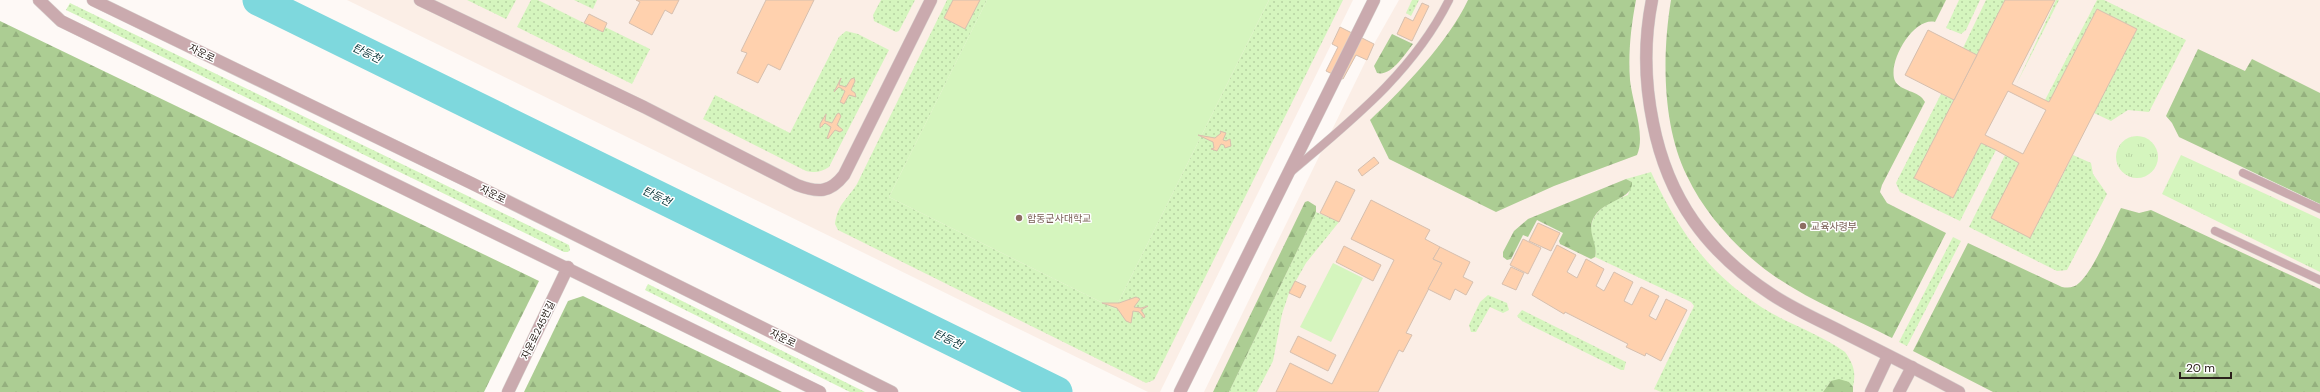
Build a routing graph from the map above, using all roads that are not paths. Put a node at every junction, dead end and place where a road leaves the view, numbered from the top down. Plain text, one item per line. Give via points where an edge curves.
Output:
1 (39, 0) edge
2 (93, 0) edge
3 (420, 0) edge
4 (931, 0) edge
5 (1374, 0) edge
6 (1449, 0) edge
7 (1652, 0) edge
8 (2243, 173) dead end
9 (1288, 174) junction
10 (2320, 209) edge
11 (2215, 231) dead end
12 (568, 267) junction
13 (2320, 280) edge
14 (1888, 356) junction
15 (1912, 367) junction
16 (508, 392) edge
17 (820, 392) edge
18 (892, 392) edge
19 (1180, 392) edge
20 (1871, 392) edge
21 (1899, 392) edge
22 (1959, 392) edge

1 - 12 street via 61,21
2 - 18 street, 자운로 via 473,184
3 - 4 street via 644,107 798,185 819,190 836,185 844,175
5 - 9 street
6 - 9 lane via 1423,44 1386,88 1356,117
7 - 14 street via 1646,72 1652,115 1667,175 1684,208 1707,239 1736,268 1772,295
8 - 10 lane
9 - 19 street
11 - 13 lane
12 - 16 street, 자운로245번길
12 - 17 street
14 - 15 street
14 - 20 street
15 - 21 street
15 - 22 street

